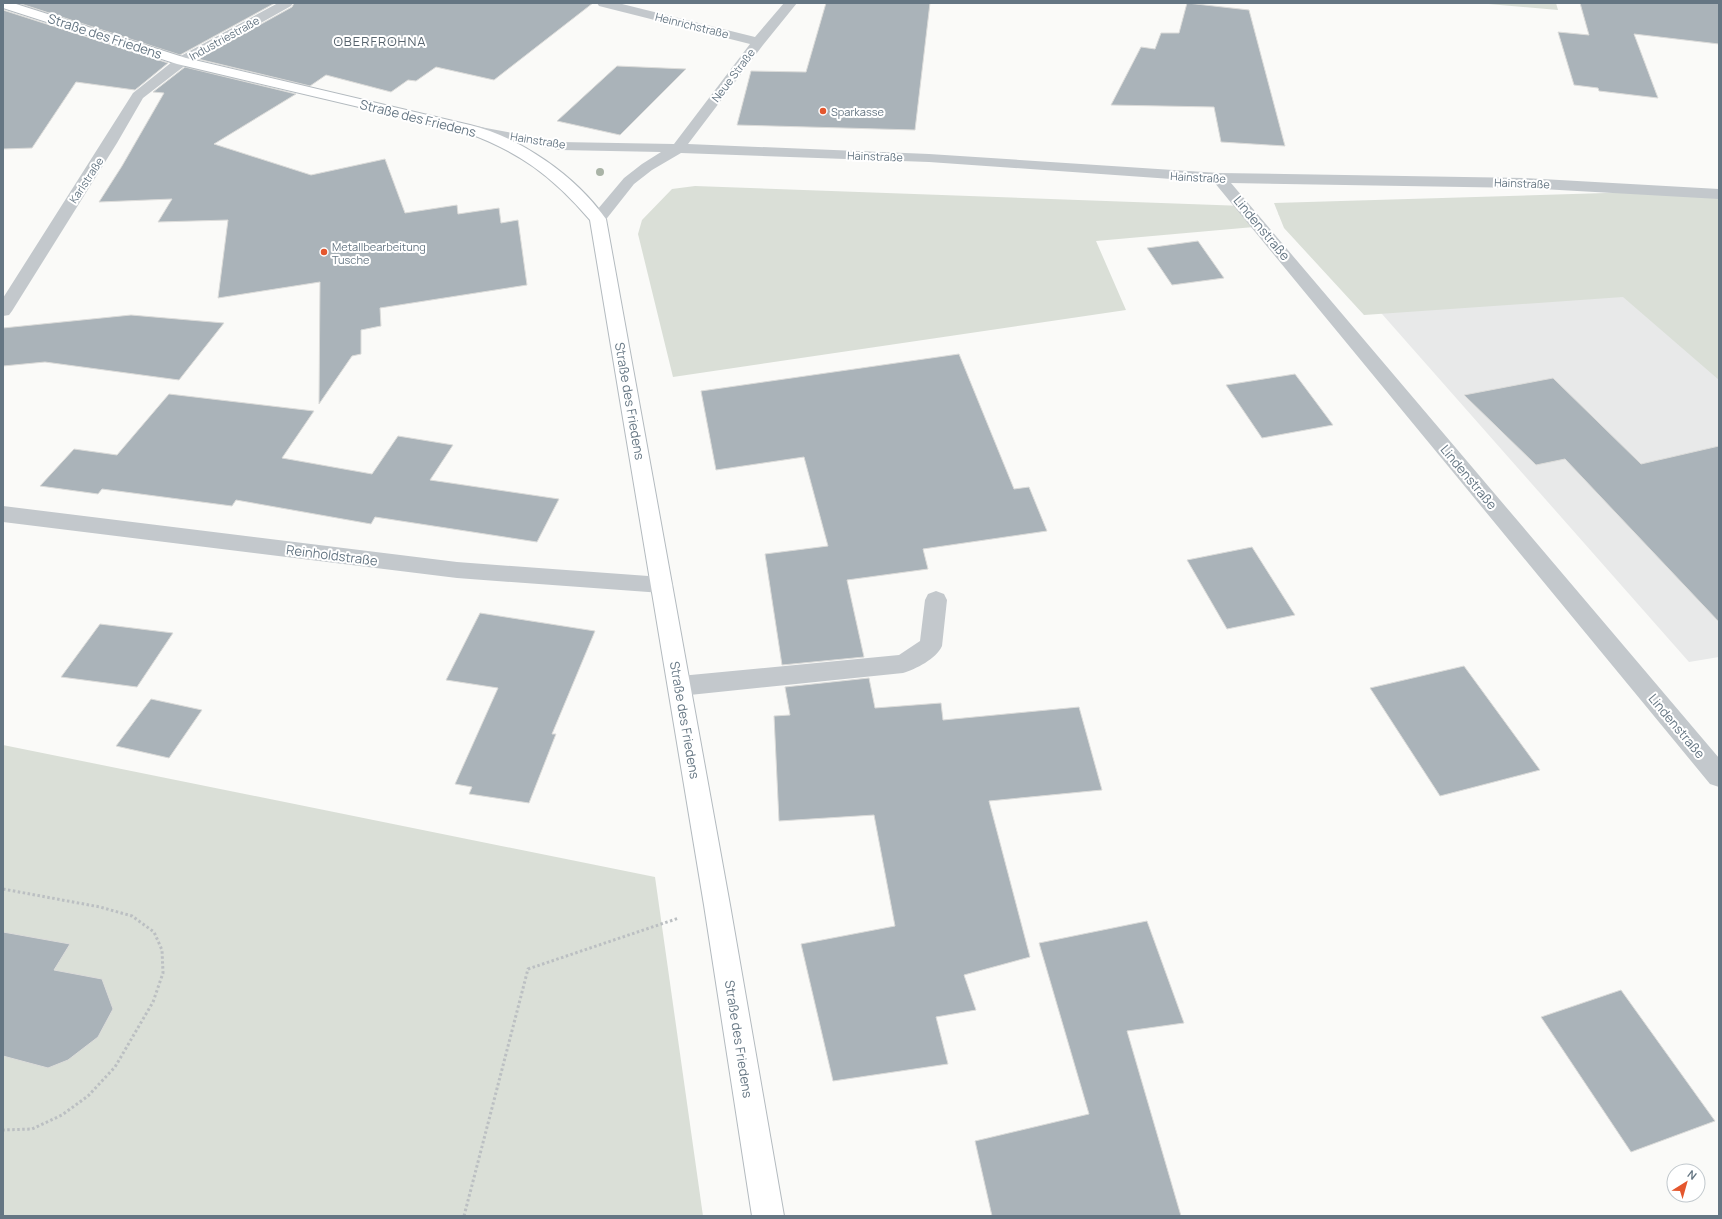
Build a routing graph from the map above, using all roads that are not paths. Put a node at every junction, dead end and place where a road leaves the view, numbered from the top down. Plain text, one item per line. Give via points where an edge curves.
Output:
1 (287, 3) edge
2 (603, 3) edge
3 (791, 3) edge
4 (3, 4) edge
5 (758, 42) junction
6 (182, 61) junction
7 (470, 129) junction
8 (678, 148) junction
9 (1219, 178) junction
10 (1719, 194) edge
11 (598, 219) junction
12 (3, 311) edge
13 (3, 514) edge
14 (662, 585) junction
15 (936, 600) dead end
16 (680, 686) junction
17 (1719, 776) edge
18 (768, 1216) edge

1 - 6 street, Industriestraße
2 - 5 street, Heinrichstraße
3 - 5 street, Neue Straße
4 - 6 main road, Straße des Friedens
5 - 8 street, Neue Straße
6 - 7 main road, Straße des Friedens
6 - 12 street, Karlstraße via 138,96
7 - 8 street, Hainstraße via 560,146
7 - 11 main road, Straße des Friedens via 512,146 545,166 573,191
8 - 9 street, Hainstraße via 929,158
8 - 11 street via 629,181
9 - 10 street, Hainstraße via 1524,183
9 - 17 street, Lindenstraße
11 - 14 main road, Straße des Friedens
13 - 14 street, Reinholdstraße via 457,570
14 - 16 main road, Straße des Friedens
15 - 16 street via 931,646 903,664
16 - 18 main road, Straße des Friedens

